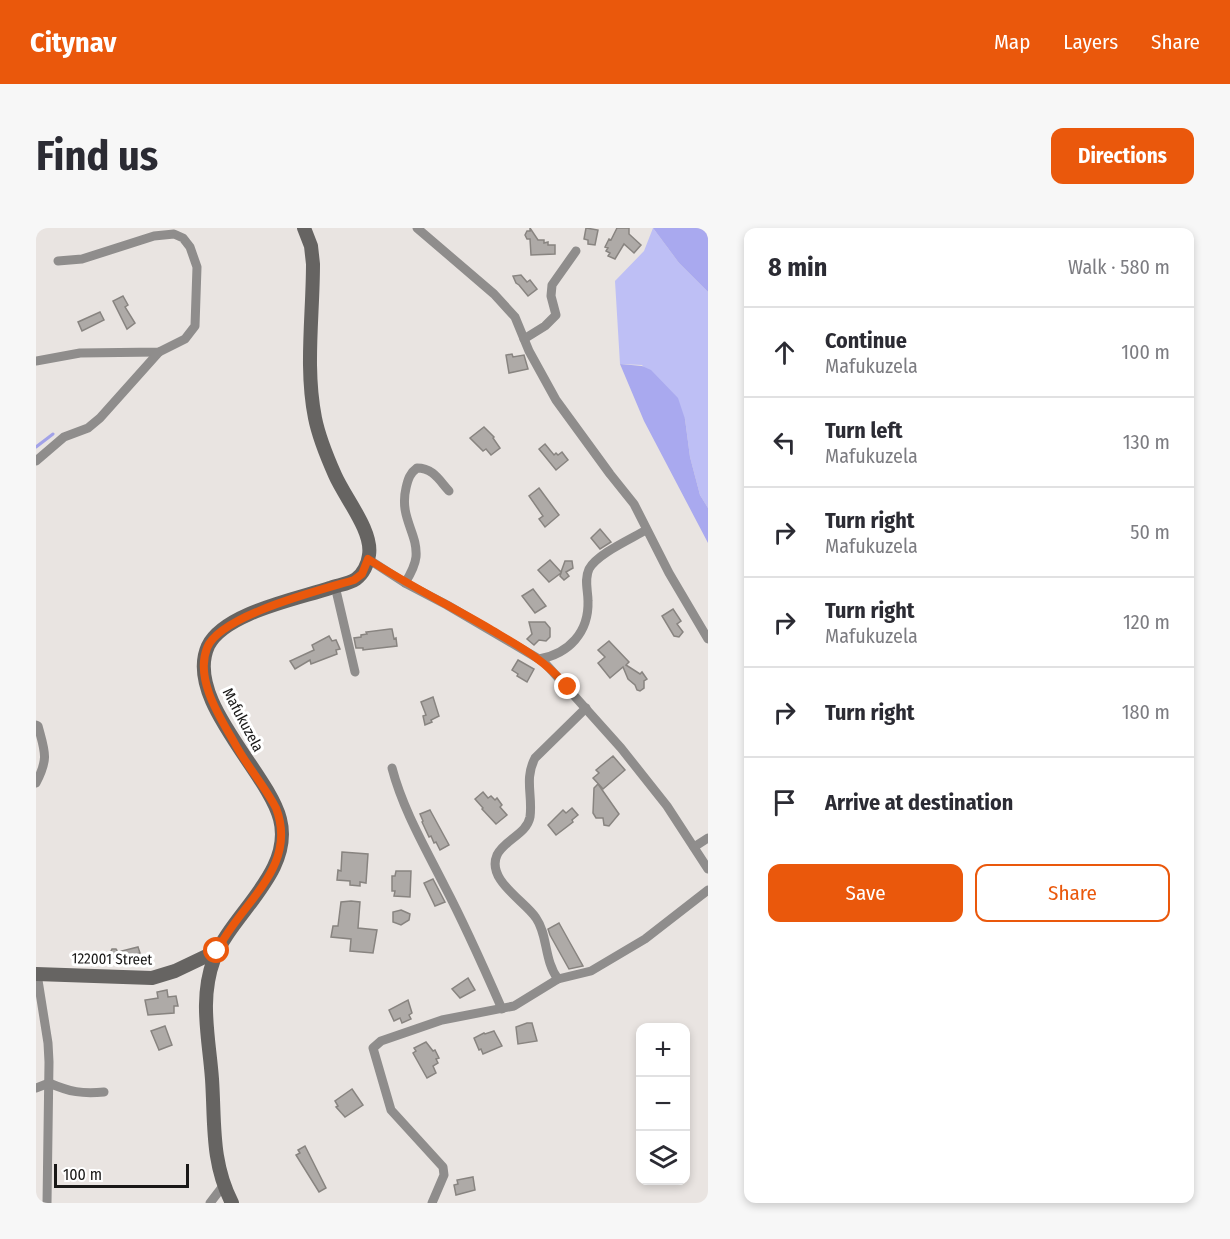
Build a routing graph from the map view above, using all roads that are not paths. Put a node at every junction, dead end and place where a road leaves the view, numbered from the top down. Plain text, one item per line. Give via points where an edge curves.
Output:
1 (304, 228) edge
2 (417, 228) edge
3 (576, 251) dead end
4 (58, 261) dead end
5 (524, 339) junction
6 (159, 352) junction
7 (36, 361) edge
8 (36, 461) edge
9 (449, 491) dead end
10 (646, 530) junction
11 (368, 559) junction
12 (405, 583) junction
13 (335, 586) junction
14 (708, 639) edge
15 (539, 659) junction
16 (355, 672) dead end
17 (586, 708) junction
18 (36, 724) edge
19 (392, 768) dead end
20 (36, 783) edge
21 (708, 838) edge
22 (694, 847) junction
23 (708, 869) edge
24 (708, 890) edge
25 (217, 951) junction
26 (37, 974) edge
27 (558, 979) junction
28 (502, 1009) junction
29 (49, 1083) junction
30 (36, 1088) edge
31 (105, 1092) dead end
32 (223, 1186) junction
33 (47, 1203) edge
34 (210, 1203) edge
35 (232, 1203) edge
36 (432, 1203) edge

1 - 11 main road via 313,264 310,371 315,421 324,450 365,533
2 - 5 street via 507,307
3 - 5 street via 552,285 556,315
4 - 6 street via 81,259 168,233 183,238 197,267 195,326 185,339
5 - 10 street via 556,400 634,504
6 - 7 street via 80,353
6 - 8 street via 100,418 88,428 64,436
9 - 12 street via 431,470 417,468 408,478 403,501 416,556
10 - 14 street
10 - 15 street via 590,567 586,585 588,612 579,636 558,654
11 - 12 street
11 - 13 main road, Mafukuzela via 362,574
12 - 15 street
13 - 16 street
13 - 25 main road, Mafukuzela via 248,615 221,630 207,649 204,664 212,699 236,746 271,798 282,829 276,865
15 - 17 street
17 - 22 street via 667,806
17 - 27 street via 535,758 528,778 530,818 527,826 498,854 495,866 498,876 536,918
18 - 20 street via 45,757
19 - 28 street
21 - 22 street
22 - 23 street
24 - 27 street via 614,959 591,971
25 - 26 main road, 122001 Street via 152,978
25 - 32 main road, Mafukuzela via 210,970 205,1011 215,1148
26 - 29 street via 48,1043
27 - 28 street via 514,1006
28 - 36 street via 442,1020 381,1041 372,1048 391,1110 443,1167 444,1175
29 - 30 street
29 - 31 street via 82,1094
29 - 33 street
32 - 34 street
32 - 35 main road, Mafukuzela

